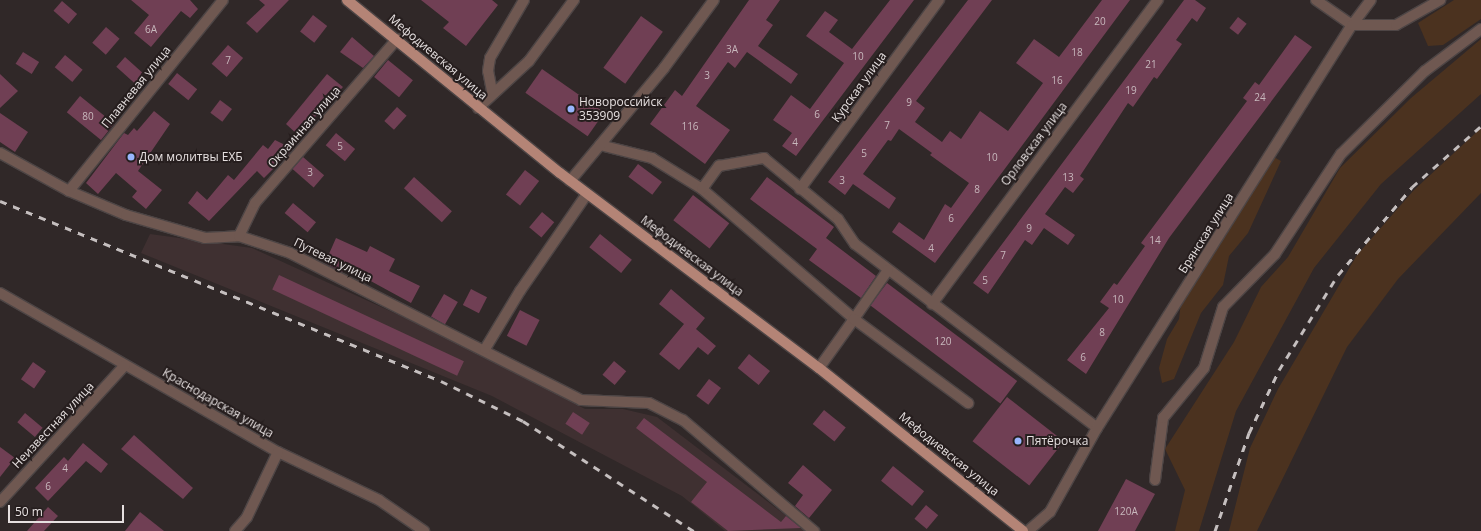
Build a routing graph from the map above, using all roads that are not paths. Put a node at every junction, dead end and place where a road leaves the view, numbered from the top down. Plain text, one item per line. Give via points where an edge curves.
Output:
1 (223, 0) edge
2 (347, 0) edge
3 (574, 0) edge
4 (714, 0) edge
5 (939, 0) edge
6 (1158, 0) edge
7 (1316, 0) edge
8 (1371, 0) edge
9 (1440, 0) edge
10 (520, 2) edge
11 (1352, 25) junction
12 (1481, 29) edge
13 (397, 38) junction
14 (492, 91) junction
15 (478, 108) junction
16 (600, 146) junction
17 (0, 153) edge
18 (570, 181) junction
19 (702, 189) junction
20 (800, 189) junction
21 (69, 191) junction
22 (587, 194) junction
23 (239, 236) junction
24 (888, 270) junction
25 (0, 293) edge
26 (932, 304) junction
27 (854, 320) junction
28 (485, 349) junction
29 (125, 365) junction
30 (819, 368) junction
31 (968, 403) dead end
32 (1097, 428) junction
33 (278, 452) junction
34 (1155, 480) dead end
35 (0, 502) edge
36 (235, 531) edge
37 (424, 531) edge
38 (814, 531) edge
39 (1023, 531) edge
40 (1028, 531) edge

1 - 21 street, Плавневая улица
2 - 13 main road, Мефодиевская улица
3 - 14 street via 529,61
4 - 16 street
5 - 20 street, Курская улица
6 - 26 street, Орловская улица
7 - 11 street
8 - 11 street, Брянская улица
9 - 11 street via 1396,25
10 - 14 street via 490,58 488,71
11 - 32 street, Брянская улица
12 - 34 street via 1425,71 1341,154 1275,254 1223,307 1204,368 1163,418
13 - 15 main road, Мефодиевская улица
13 - 23 street, Окраинная улица via 255,204
14 - 15 street
15 - 18 main road, Мефодиевская улица
16 - 18 street
16 - 19 street via 652,158
17 - 21 street, Путевая улица
18 - 22 main road, Мефодиевская улица
19 - 20 street via 720,166 764,158
19 - 27 street
20 - 24 street via 838,219 855,244
21 - 23 street, Путевая улица via 126,215 205,238
22 - 28 street via 520,291
22 - 30 main road, Мефодиевская улица
23 - 28 street, Путевая улица via 290,253
24 - 26 street
24 - 27 street
25 - 29 street, Краснодарская улица
26 - 32 street
27 - 30 street
27 - 31 street
28 - 38 street, Путевая улица via 581,400 649,403 683,420
29 - 33 street, Краснодарская улица
29 - 35 street, Неизвестная улица
30 - 39 main road, Мефодиевская улица
32 - 40 street, Брянская улица via 1050,512
33 - 36 street via 247,517
33 - 37 street, Краснодарская улица via 379,500

